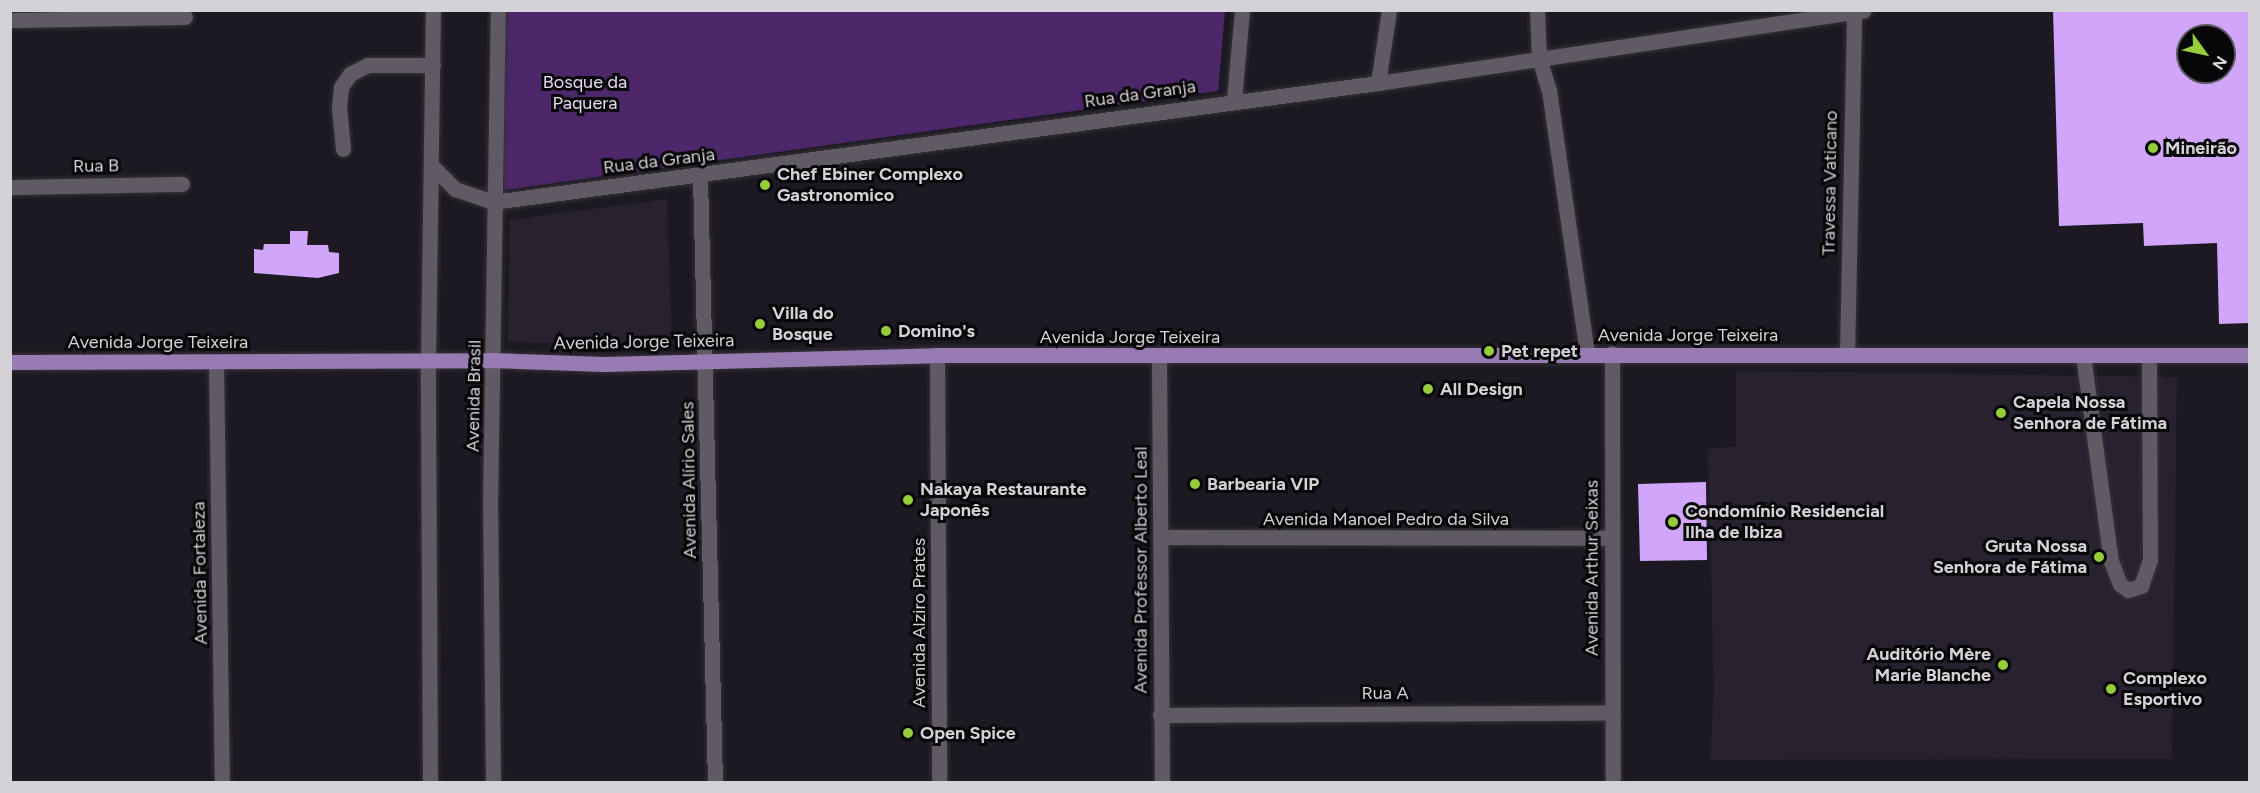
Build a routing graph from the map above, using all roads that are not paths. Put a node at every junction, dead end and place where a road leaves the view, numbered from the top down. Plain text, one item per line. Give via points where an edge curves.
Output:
1 (433, 10) edge
2 (498, 10) edge
3 (1242, 10) edge
4 (1389, 10) edge
5 (1537, 10) edge
6 (1859, 11) edge
7 (186, 17) dead end
8 (10, 20) edge
9 (1539, 58) junction
10 (432, 65) junction
11 (1378, 83) junction
12 (1234, 100) junction
13 (343, 149) dead end
14 (432, 166) junction
15 (700, 177) junction
16 (182, 184) dead end
17 (10, 187) edge
18 (493, 202) junction
19 (1587, 353) junction
20 (1612, 353) junction
21 (937, 355) junction
22 (1847, 355) junction
23 (2083, 355) junction
24 (2149, 355) junction
25 (2250, 356) edge
26 (1159, 357) junction
27 (428, 361) junction
28 (495, 361) junction
29 (10, 362) edge
30 (216, 362) junction
31 (707, 362) junction
32 (1162, 537) junction
33 (1611, 538) junction
34 (1611, 713) junction
35 (1160, 715) junction
36 (222, 783) edge
37 (430, 783) edge
38 (493, 783) edge
39 (715, 783) edge
40 (939, 783) edge
41 (1162, 783) edge
42 (1613, 783) edge

1 - 10 street
2 - 18 street, Avenida Brasil via 499,100
3 - 12 street
4 - 11 street
5 - 9 street
6 - 9 street, Rua da Granja
6 - 22 street, Travessa Vaticano
7 - 8 street
9 - 11 street, Rua da Granja
9 - 19 street via 1549,90
10 - 13 street via 368,65 350,74 341,87 339,106
10 - 14 street
11 - 12 street, Rua da Granja
12 - 15 street, Rua da Granja
14 - 18 street, Rua da Granja via 455,189
14 - 27 street
15 - 18 street, Rua da Granja
15 - 31 street, Avenida Alírio Sales
16 - 17 street, Rua B
18 - 28 street, Avenida Brasil
19 - 20 main road, Avenida Jorge Teixeira
19 - 26 main road, Avenida Jorge Teixeira
20 - 22 main road, Avenida Jorge Teixeira
20 - 33 street, Avenida Arthur Seixas
21 - 26 main road, Avenida Jorge Teixeira
21 - 31 main road, Avenida Jorge Teixeira
21 - 40 street, Avenida Alziro Prates
22 - 23 main road, Avenida Jorge Teixeira
23 - 24 main road, Avenida Jorge Teixeira
23 - 24 street via 2110,561 2120,584 2128,590 2141,586 2150,560
24 - 25 main road, Avenida Jorge Teixeira
26 - 32 street, Avenida Professor Alberto Leal
27 - 28 main road, Avenida Jorge Teixeira
27 - 30 main road, Avenida Jorge Teixeira
27 - 37 street
28 - 31 main road, Avenida Jorge Teixeira
28 - 38 street, Avenida Brasil via 490,506
29 - 30 main road, Avenida Jorge Teixeira
30 - 36 street, Avenida Fortaleza
31 - 39 street, Avenida Alírio Sales
32 - 33 street, Avenida Manoel Pedro da Silva
32 - 35 street, Avenida Professor Alberto Leal
33 - 34 street, Avenida Arthur Seixas
34 - 35 street, Rua A
34 - 42 street, Avenida Arthur Seixas
35 - 41 street, Avenida Professor Alberto Leal

